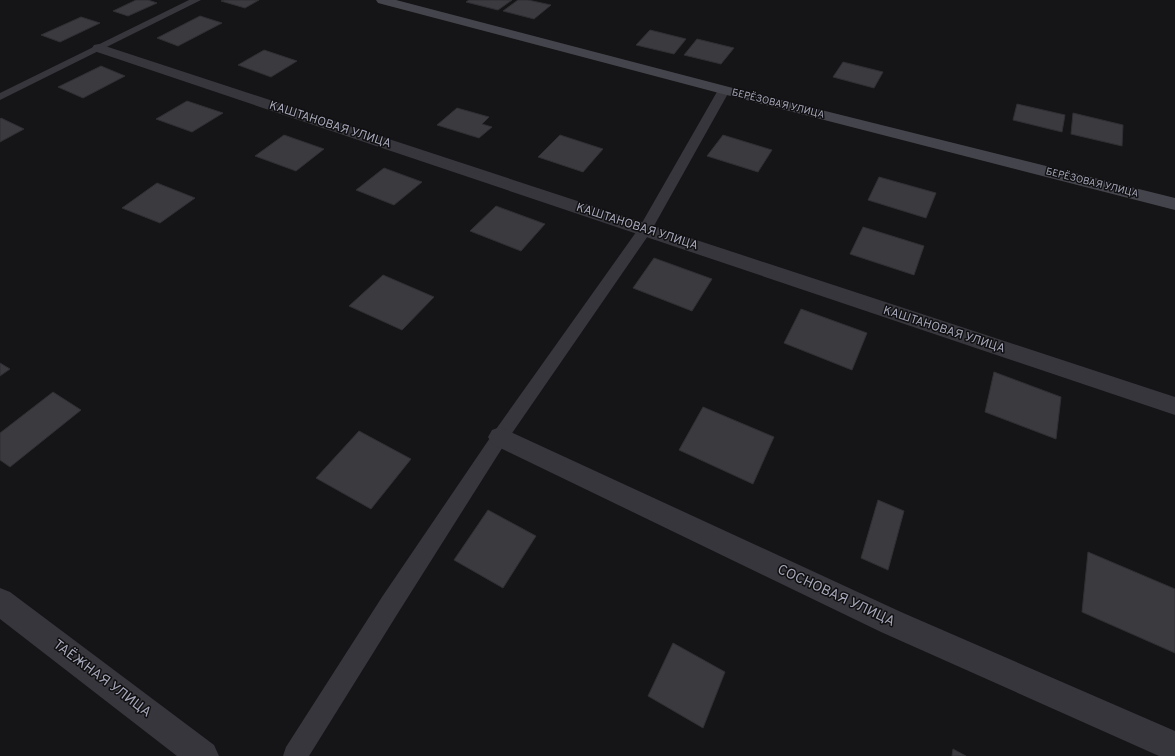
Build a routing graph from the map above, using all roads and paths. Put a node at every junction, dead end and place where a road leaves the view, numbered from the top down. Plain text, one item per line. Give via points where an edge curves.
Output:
1 (196, 0) edge
2 (382, 0) edge
3 (99, 48) junction
4 (724, 90) junction
5 (0, 97) edge
6 (1175, 204) edge
7 (645, 230) junction
8 (1175, 406) edge
9 (500, 437) junction
10 (0, 602) edge
11 (1175, 747) edge
12 (203, 756) edge
13 (295, 756) edge

1 - 3 lane
2 - 4 main road, БЕРЁЗОВАЯ УЛИЦА
3 - 5 lane
3 - 7 street, КАШТАНОВАЯ УЛИЦА
4 - 6 main road, БЕРЁЗОВАЯ УЛИЦА
4 - 7 lane
7 - 8 street, КАШТАНОВАЯ УЛИЦА
7 - 9 lane
9 - 11 street, СОСНОВАЯ УЛИЦА via 891,622
9 - 13 lane
10 - 12 street, ТАЁЖНАЯ УЛИЦА

